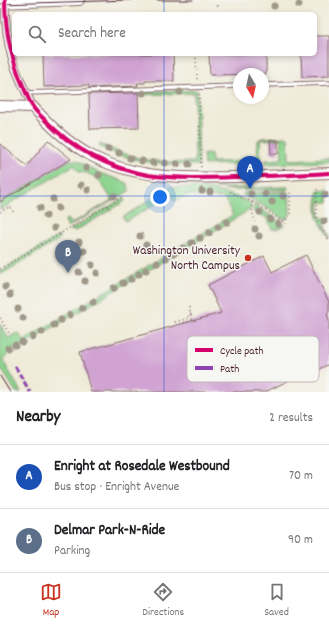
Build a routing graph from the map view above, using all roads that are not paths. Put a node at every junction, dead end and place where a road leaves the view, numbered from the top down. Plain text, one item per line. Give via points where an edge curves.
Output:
1 (79, 0) edge
2 (3, 2) edge
3 (12, 55) edge
4 (12, 56) edge
5 (329, 83) edge
6 (269, 85) edge
7 (233, 86) edge
8 (26, 93) junction
9 (0, 106) edge
10 (33, 107) junction
11 (329, 173) edge

1 - 2 street
2 - 3 street
4 - 8 street
5 - 6 lane
7 - 8 lane
8 - 10 street
9 - 10 street
10 - 11 street via 65,139 90,156 118,168 173,177 204,173

